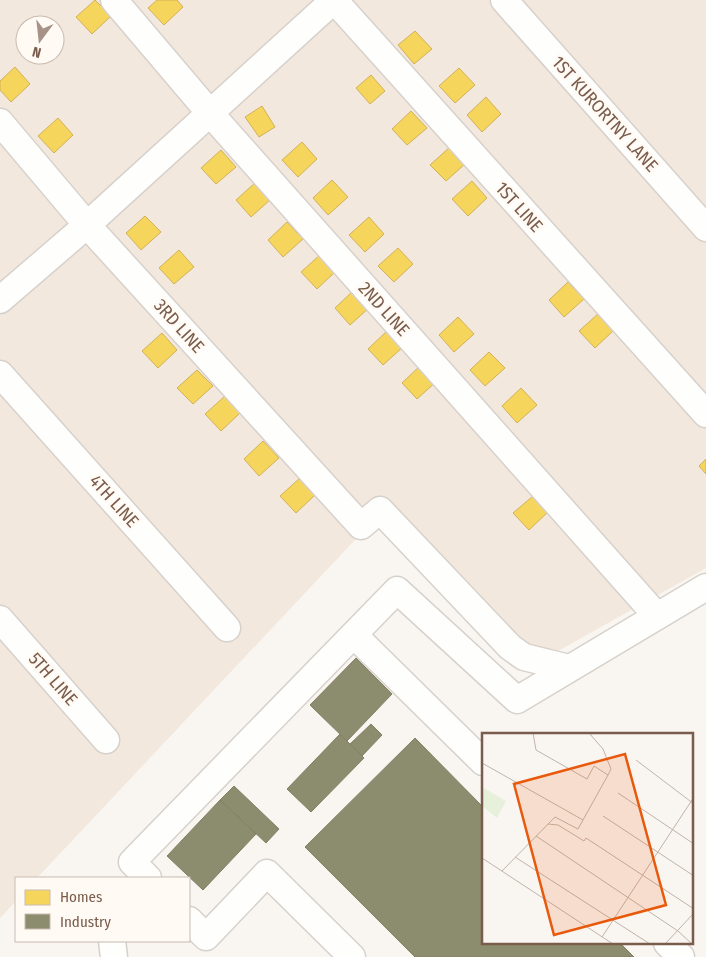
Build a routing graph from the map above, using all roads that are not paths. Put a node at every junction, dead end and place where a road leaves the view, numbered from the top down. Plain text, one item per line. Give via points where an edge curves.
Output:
1 (114, 0) edge
2 (334, 0) edge
3 (504, 0) edge
4 (209, 112) junction
5 (0, 122) edge
6 (87, 224) junction
7 (706, 228) edge
8 (0, 300) edge
9 (0, 374) edge
10 (706, 414) edge
11 (706, 587) edge
12 (657, 616) junction
13 (0, 619) edge
14 (227, 628) dead end
15 (354, 635) junction
16 (569, 668) junction
17 (106, 740) dead end
18 (482, 760) edge
19 (133, 873) edge
20 (190, 921) edge
21 (112, 942) edge
22 (668, 944) edge
23 (114, 957) edge
24 (352, 957) edge
25 (681, 957) edge

1 - 4 street, 2ND LINE
2 - 4 street
2 - 10 street, 1ST LINE
3 - 7 street, 1ST KURORTNY LANE
4 - 6 street
4 - 12 street, 2ND LINE
5 - 6 street, 3RD LINE
6 - 8 street
6 - 16 street, 3RD LINE via 361,526 380,510 510,647 524,657
9 - 14 street, 4TH LINE
11 - 12 street
12 - 16 street
13 - 17 street, 5TH LINE
15 - 16 street via 397,590 517,700
15 - 18 street
15 - 19 street
20 - 24 street via 206,937 267,873
21 - 23 street
22 - 25 street

